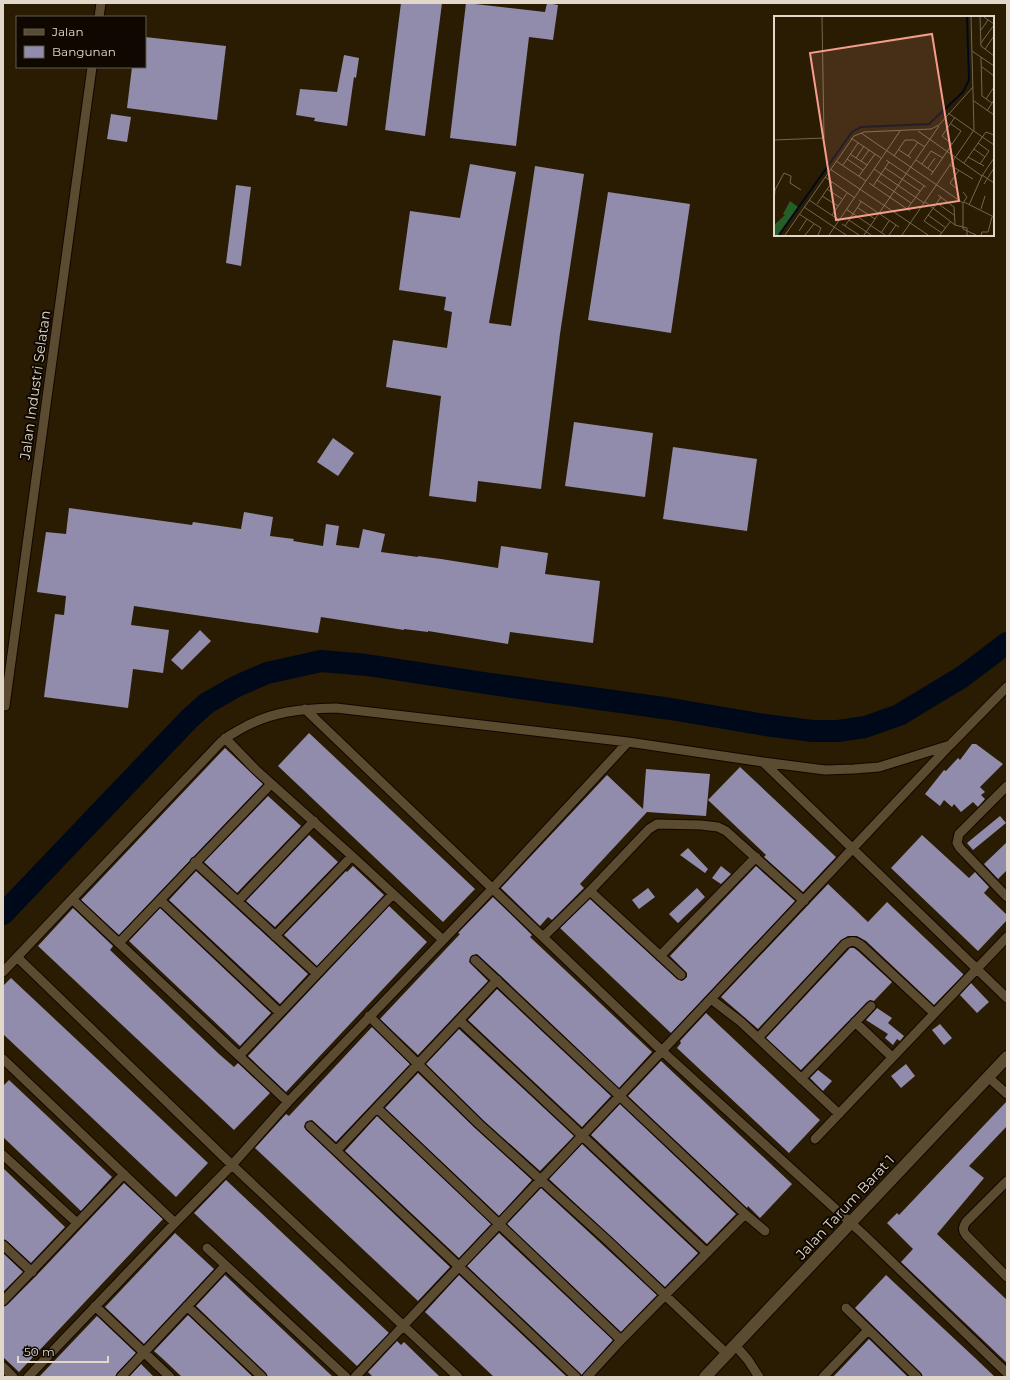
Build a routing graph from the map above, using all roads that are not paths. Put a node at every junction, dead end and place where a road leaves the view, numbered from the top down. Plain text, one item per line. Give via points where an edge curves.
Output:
1 (101, 3) edge
2 (99, 16) edge
3 (92, 68) edge
4 (1007, 687) edge
5 (4, 706) edge
6 (305, 709) junction
7 (225, 738) junction
8 (628, 742) junction
9 (950, 745) junction
10 (763, 762) junction
11 (271, 784) junction
12 (1007, 786) edge
13 (314, 821) junction
14 (853, 849) junction
15 (352, 856) junction
16 (756, 857) junction
17 (195, 862) junction
18 (1007, 883) edge
19 (492, 889) junction
20 (1000, 890) junction
21 (590, 891) junction
22 (393, 894) junction
23 (1007, 897) edge
24 (72, 899) junction
25 (160, 900) junction
26 (238, 901) junction
27 (804, 901) junction
28 (275, 936) junction
29 (544, 936) junction
30 (1007, 937) edge
31 (442, 939) junction
32 (119, 943) junction
33 (660, 956) junction
34 (17, 957) junction
35 (475, 960) dead end
36 (977, 969) junction
37 (3, 972) edge
38 (317, 974) junction
39 (682, 975) dead end
40 (497, 980) junction
41 (1007, 998) edge
42 (712, 999) junction
43 (871, 1006) dead end
44 (280, 1013) junction
45 (934, 1013) junction
46 (369, 1016) junction
47 (459, 1020) junction
48 (855, 1022) junction
49 (758, 1038) junction
50 (662, 1051) junction
51 (239, 1056) junction
52 (892, 1057) junction
53 (1007, 1057) edge
54 (6, 1062) edge
55 (419, 1064) junction
56 (3, 1072) edge
57 (988, 1077) junction
58 (802, 1079) junction
59 (1007, 1094) edge
60 (620, 1095) junction
61 (288, 1102) junction
62 (377, 1108) junction
63 (839, 1114) junction
64 (310, 1126) dead end
65 (583, 1135) junction
66 (815, 1139) dead end
67 (337, 1150) junction
68 (3, 1155) edge
69 (232, 1165) junction
70 (124, 1174) junction
71 (541, 1179) junction
72 (1007, 1181) edge
73 (746, 1214) junction
74 (77, 1223) junction
75 (175, 1223) junction
76 (850, 1223) junction
77 (499, 1224) junction
78 (765, 1231) dead end
79 (3, 1245) edge
80 (207, 1248) dead end
81 (707, 1253) junction
82 (225, 1266) junction
83 (460, 1266) junction
84 (32, 1272) junction
85 (1005, 1272) edge
86 (665, 1296) junction
87 (3, 1301) edge
88 (95, 1306) junction
89 (187, 1306) junction
90 (846, 1308) dead end
91 (404, 1325) junction
92 (868, 1330) junction
93 (621, 1340) junction
94 (731, 1349) junction
95 (144, 1353) junction
96 (3, 1367) edge
97 (1007, 1373) edge
98 (829, 1375) edge
99 (13, 1377) edge
100 (28, 1377) edge
101 (121, 1377) edge
102 (170, 1377) edge
103 (262, 1377) edge
104 (346, 1377) edge
105 (355, 1377) edge
106 (458, 1377) edge
107 (576, 1377) edge
108 (587, 1377) edge
109 (705, 1377) edge
110 (759, 1377) edge
111 (917, 1377) edge

1 - 2 street
3 - 5 street, Jalan Industri Selatan
4 - 9 street
6 - 7 street via 268,716
6 - 8 street via 336,708
6 - 19 street
7 - 11 street
7 - 24 street
8 - 10 street
8 - 19 street
9 - 10 street via 879,767 854,770 825,770
9 - 14 street
10 - 14 street
11 - 13 street
11 - 17 street
12 - 20 street via 959,834 957,843
13 - 15 street
13 - 26 street
14 - 27 street
14 - 36 street
15 - 22 street
15 - 28 street
16 - 21 street via 718,827 657,824 649,829
16 - 27 street
16 - 33 street
17 - 25 street
17 - 26 street
18 - 20 street
19 - 29 street
19 - 31 street
20 - 23 street
21 - 29 street
21 - 33 street
22 - 31 street
22 - 38 street
24 - 32 street
24 - 34 street
25 - 32 street
25 - 44 street
26 - 28 street
27 - 42 street
28 - 38 street
29 - 50 street
30 - 36 street
31 - 46 street
32 - 51 street
33 - 39 street
34 - 37 street
34 - 69 street
35 - 40 street
36 - 41 street
36 - 45 street
38 - 44 street
40 - 47 street
40 - 60 street
42 - 49 street
42 - 50 street
43 - 48 street
44 - 51 street
45 - 49 street via 858,942 849,941
45 - 52 street
46 - 55 street
46 - 61 street
47 - 55 street
47 - 65 street
48 - 52 street
48 - 58 street
49 - 58 street
50 - 60 street
50 - 76 street
51 - 61 street
52 - 63 street
53 - 57 street, Jalan Tarum Barat 1
54 - 56 street
54 - 70 street
55 - 62 street
55 - 71 street via 479,1124
57 - 59 street
57 - 76 street, Jalan Tarum Barat 1
58 - 63 street
60 - 65 street
60 - 73 street
61 - 69 street
62 - 67 street
62 - 77 street
63 - 66 street
64 - 67 street
65 - 71 street
65 - 81 street
67 - 83 street
68 - 74 street
69 - 75 street
69 - 91 street
70 - 74 street
70 - 75 street
71 - 77 street
71 - 86 street
72 - 85 street via 966,1222 963,1229 963,1232
73 - 78 street
73 - 81 street
74 - 84 street
75 - 88 street
76 - 94 street, Jalan Tarum Barat 1
76 - 97 street
77 - 83 street
77 - 93 street
79 - 84 street
80 - 82 street
81 - 86 street
82 - 89 street
82 - 104 street
83 - 91 street
83 - 107 street
84 - 87 street
86 - 93 street
86 - 94 street
88 - 95 street
88 - 100 street
89 - 95 street
89 - 103 street
90 - 92 street
91 - 105 street
91 - 106 street
92 - 98 street
92 - 111 street
93 - 108 street
94 - 109 street, Jalan Tarum Barat 1
94 - 110 street via 748,1360
95 - 101 street
95 - 102 street
96 - 99 street

